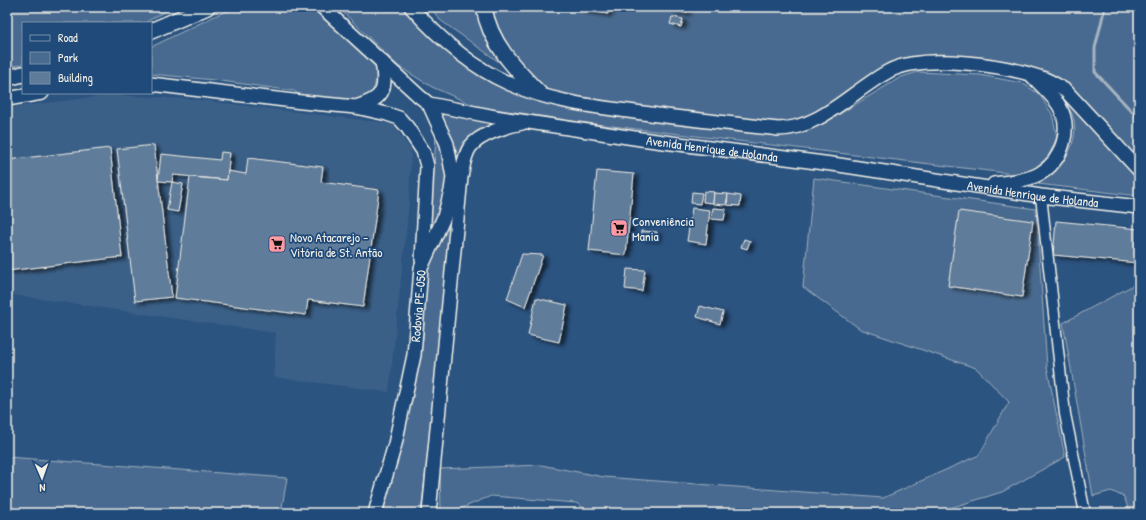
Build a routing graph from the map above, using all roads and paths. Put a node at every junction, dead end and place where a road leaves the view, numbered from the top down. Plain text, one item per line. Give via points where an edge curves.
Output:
1 (206, 7) edge
2 (322, 7) edge
3 (411, 7) edge
4 (484, 7) edge
5 (152, 31) edge
6 (382, 62) junction
7 (22, 74) edge
8 (1030, 74) junction
9 (7, 78) edge
10 (152, 84) edge
11 (539, 93) junction
12 (36, 94) edge
13 (7, 99) edge
14 (429, 104) junction
15 (356, 107) junction
16 (528, 122) junction
17 (1139, 170) edge
18 (980, 186) junction
19 (1040, 196) junction
20 (1139, 207) edge
21 (421, 268) junction
22 (375, 513) edge
23 (430, 513) edge
24 (1085, 513) edge

1 - 5 highway
2 - 6 main road
3 - 11 main road, Avenida Henrique de Holanda via 444,40 479,67 508,83
4 - 11 highway via 498,44 516,69
6 - 14 main road
6 - 15 main road via 385,79 380,96 373,102
7 - 9 highway
8 - 11 main road, Avenida Henrique de Holanda via 970,64 917,62 890,71 822,115 792,129 592,106 566,102
8 - 17 main road, Avenida Henrique de Holanda via 1066,91
8 - 18 main road via 1058,104 1065,125 1061,150 1050,166 1039,174
10 - 15 main road
12 - 13 main road
14 - 16 main road, Avenida Henrique de Holanda
14 - 21 main road, Rodovia PE-050 via 447,144 452,177 444,217
15 - 21 main road via 399,118 423,151 428,184
16 - 18 main road, Avenida Henrique de Holanda
16 - 23 main road via 497,130 471,146 464,160
18 - 19 main road, Avenida Henrique de Holanda
19 - 20 main road, Avenida Henrique de Holanda
19 - 24 street via 1066,414
21 - 22 main road, Rodovia PE-050 via 414,355 395,444

